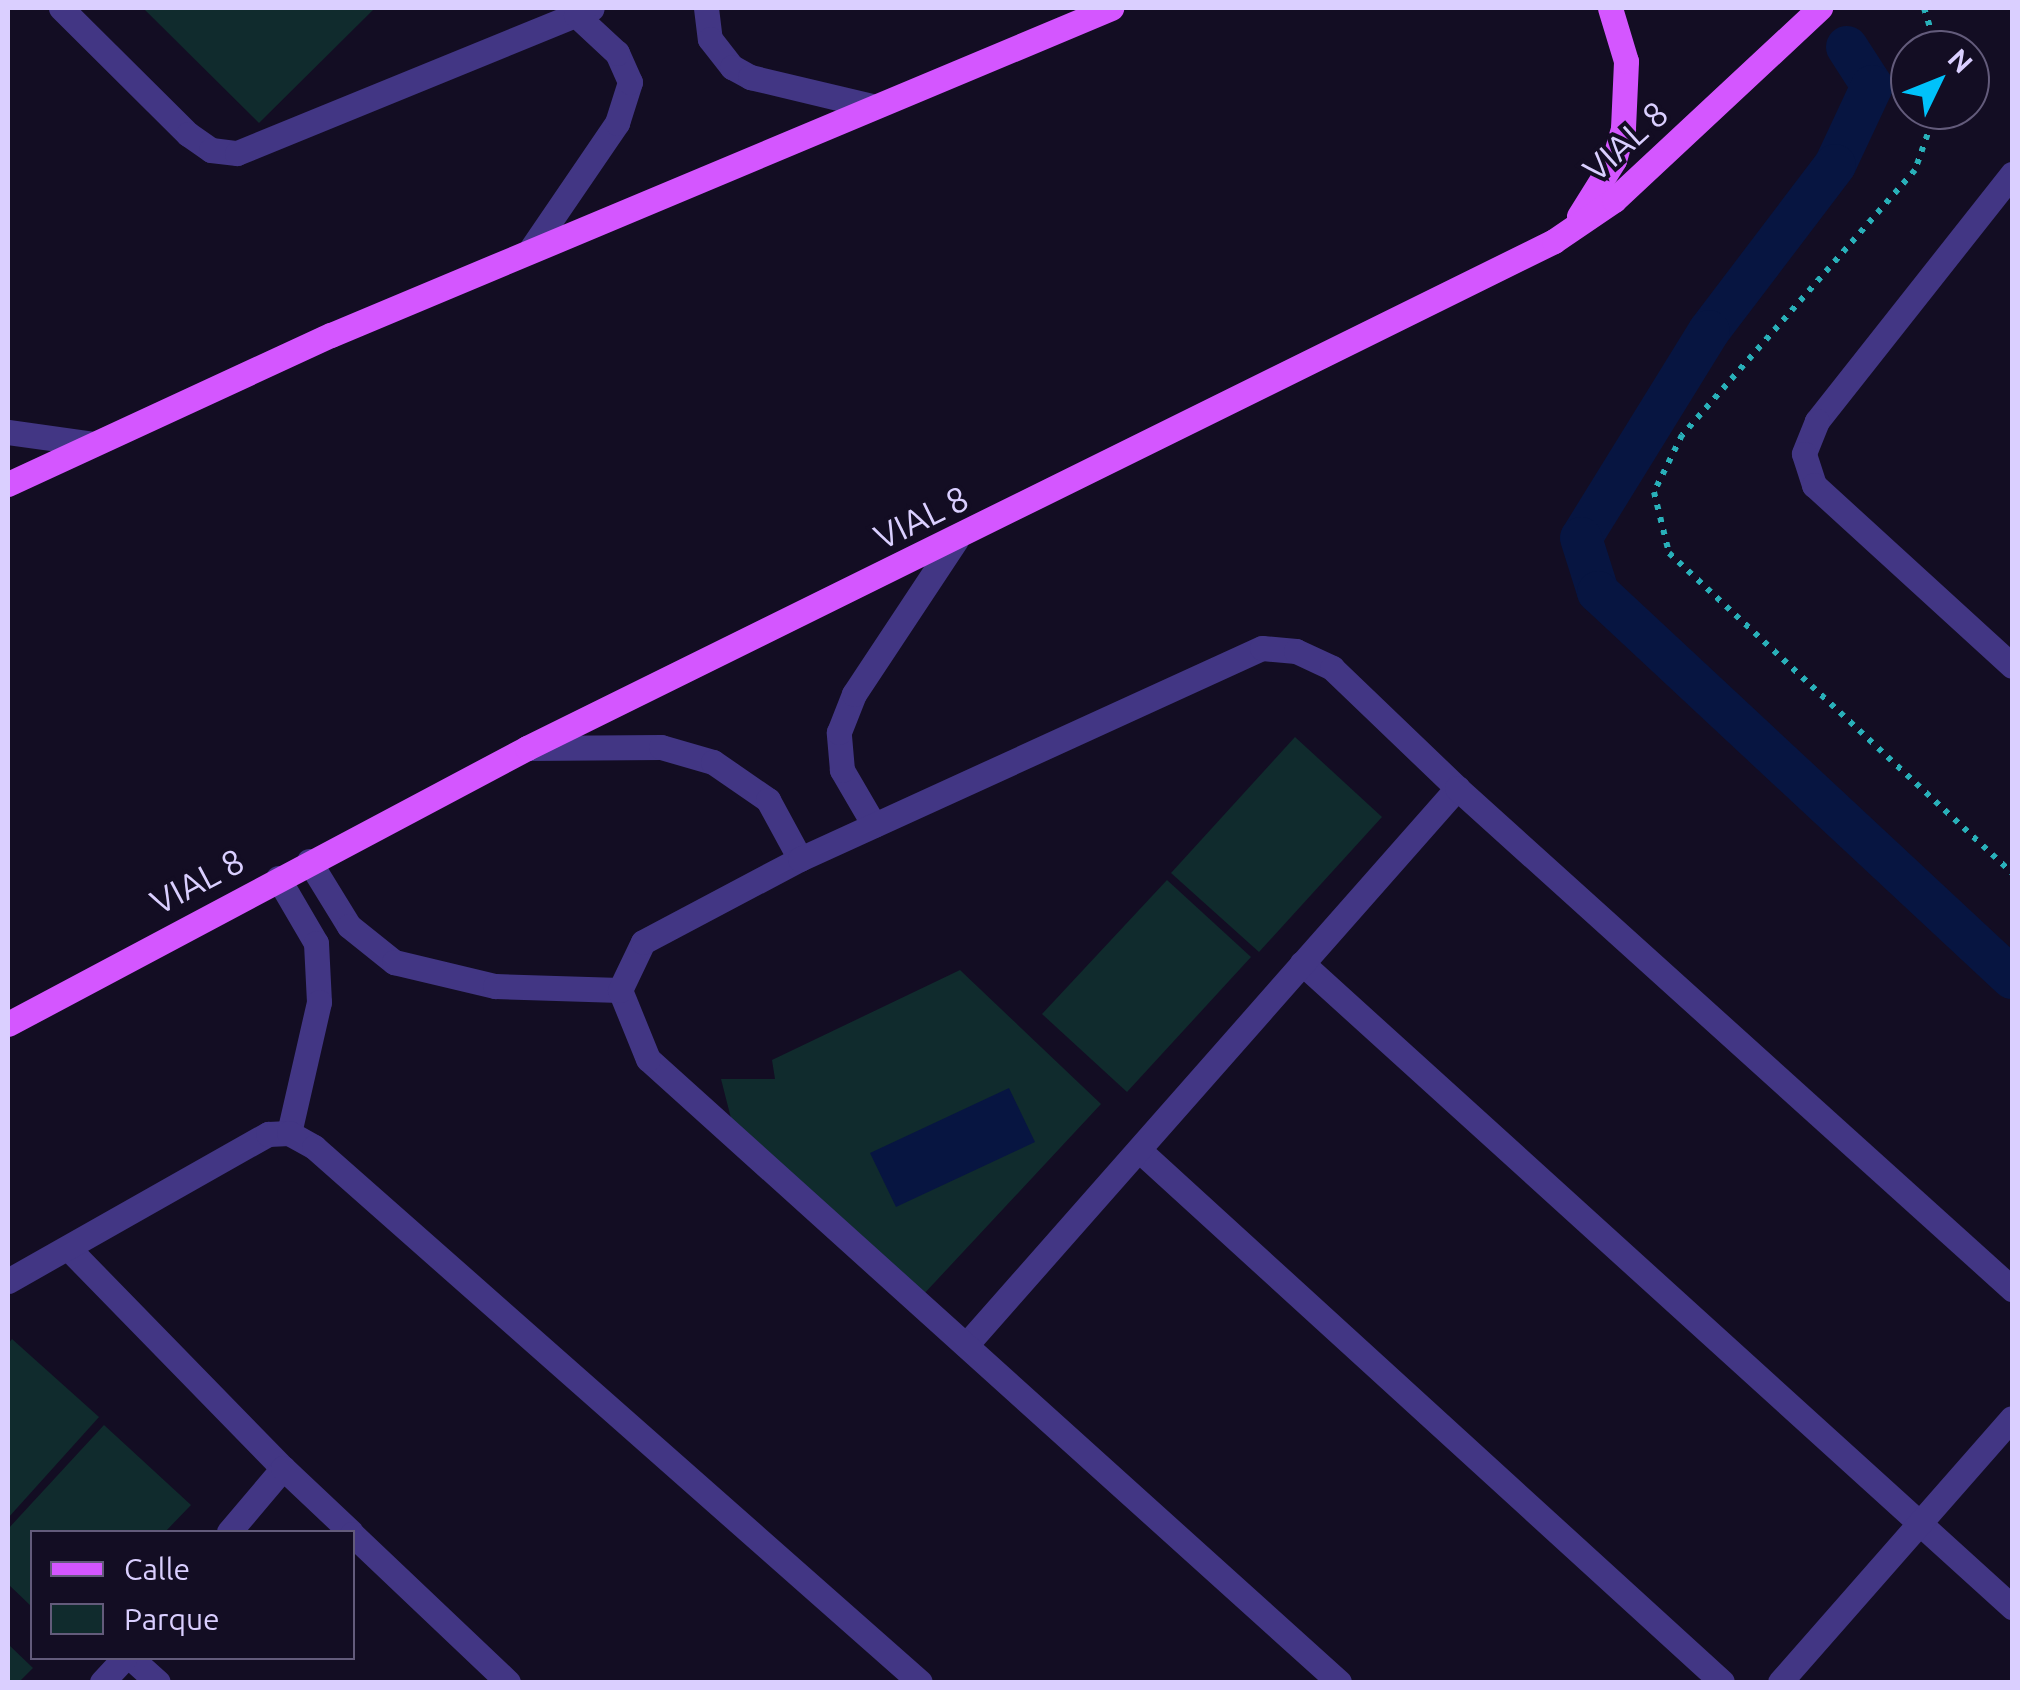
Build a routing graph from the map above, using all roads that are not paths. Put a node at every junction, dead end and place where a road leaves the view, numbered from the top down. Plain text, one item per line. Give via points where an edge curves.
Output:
1 (60, 8) edge
2 (706, 8) edge
3 (1112, 8) edge
4 (1610, 8) edge
5 (1820, 8) edge
6 (584, 11) edge
7 (872, 106) junction
8 (2012, 174) edge
9 (2005, 205) edge
10 (1554, 240) junction
11 (531, 249) junction
12 (8, 432) edge
13 (93, 444) junction
14 (8, 484) edge
15 (956, 540) junction
16 (2012, 666) edge
17 (527, 748) junction
18 (1457, 788) junction
19 (874, 825) junction
20 (800, 859) junction
21 (309, 862) junction
22 (278, 878) junction
23 (1302, 963) junction
24 (620, 990) junction
25 (8, 1024) edge
26 (289, 1133) junction
27 (1139, 1150) junction
28 (69, 1250) junction
29 (8, 1282) edge
30 (2012, 1289) edge
31 (966, 1345) junction
32 (2012, 1418) edge
33 (282, 1468) junction
34 (1921, 1522) junction
35 (231, 1530) edge
36 (349, 1530) edge
37 (355, 1536) edge
38 (2012, 1607) edge
39 (126, 1660) edge
40 (130, 1660) edge
41 (102, 1682) edge
42 (158, 1682) edge
43 (508, 1682) edge
44 (920, 1682) edge
45 (1339, 1682) edge
46 (1722, 1682) edge
47 (1780, 1682) edge

1 - 6 street via 188,134 223,153
2 - 7 street via 710,39 732,68
3 - 7 main road
4 - 10 main road via 1626,61 1623,128 1598,190
5 - 10 main road, VIAL 8 via 1614,200
6 - 11 street via 630,82 617,122
7 - 11 main road
8 - 9 street
9 - 16 street via 1817,421 1804,454 1814,485
10 - 15 main road, VIAL 8
11 - 13 main road
12 - 13 street
13 - 14 main road
15 - 17 main road, VIAL 8
15 - 19 street via 854,694 839,732 842,770
17 - 20 street via 661,748 713,762 768,800
17 - 21 main road, VIAL 8
18 - 19 street via 1332,668 1296,651 1262,648
18 - 23 street
18 - 30 street
19 - 20 street
20 - 24 street via 644,942
21 - 22 main road, VIAL 8
21 - 24 street via 348,926 394,962 495,986
22 - 25 main road, VIAL 8
22 - 26 street via 316,943 319,1002
23 - 27 street
23 - 34 street
24 - 31 street via 648,1059
26 - 28 street via 268,1134
26 - 44 street via 314,1147
27 - 31 street
27 - 46 street
28 - 29 street
28 - 33 street
31 - 45 street
32 - 34 street
33 - 35 street
33 - 36 street
34 - 38 street
34 - 47 street
37 - 43 street
39 - 41 street
40 - 42 street

